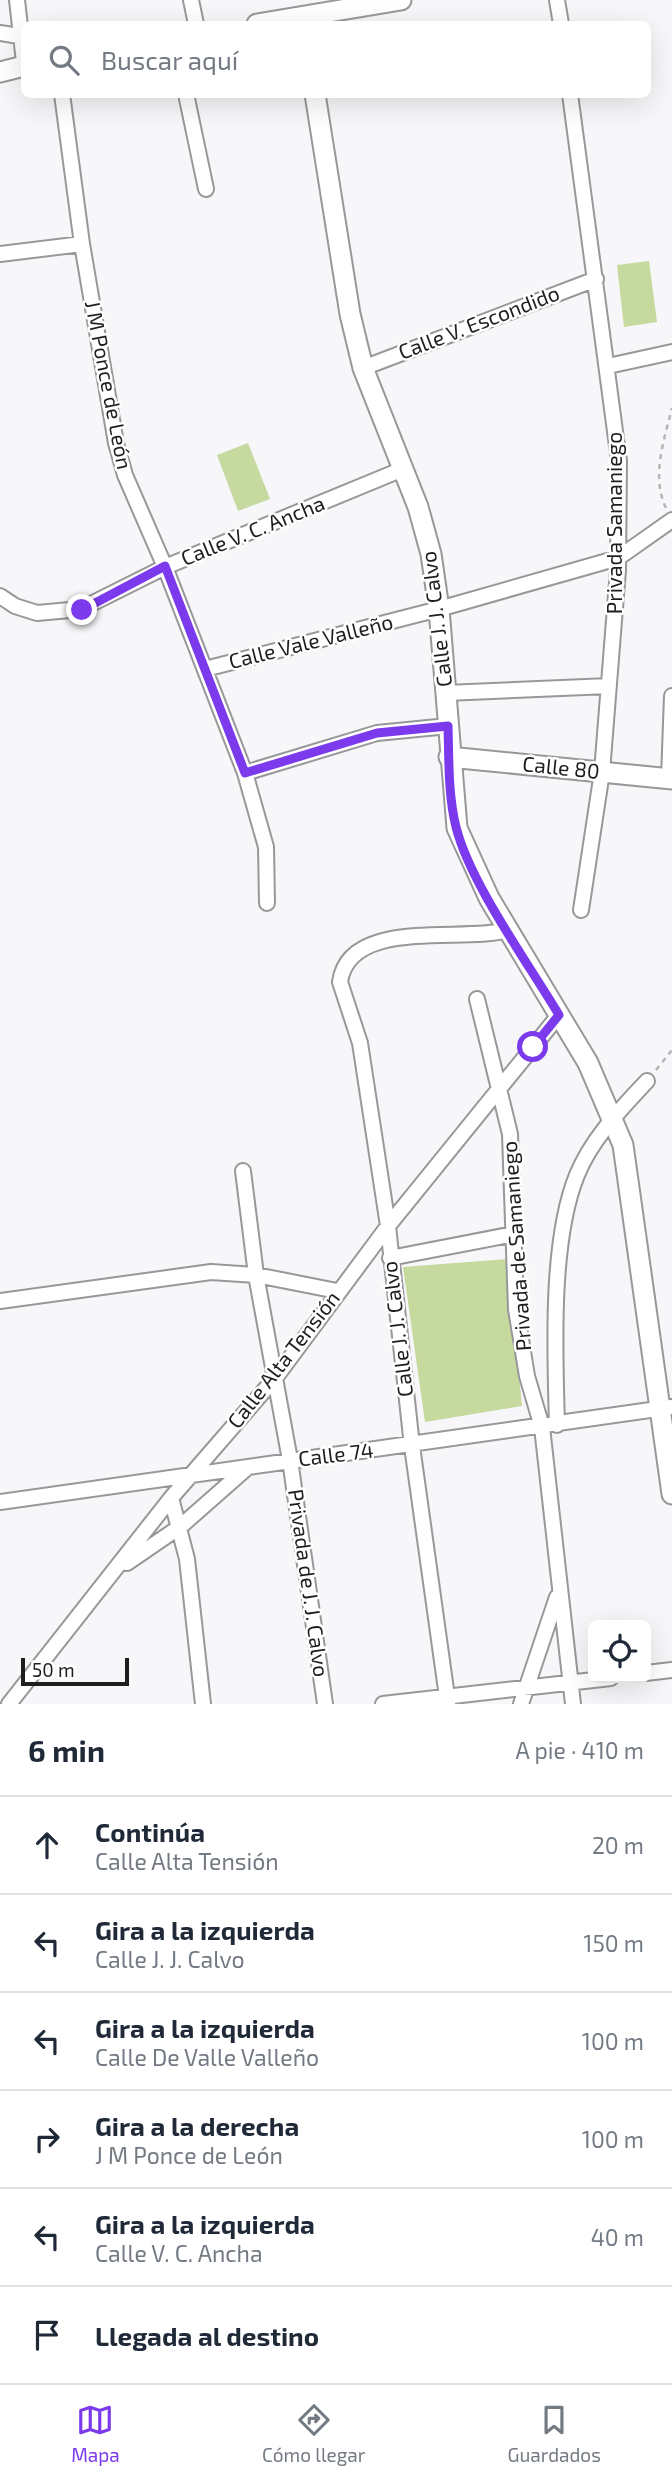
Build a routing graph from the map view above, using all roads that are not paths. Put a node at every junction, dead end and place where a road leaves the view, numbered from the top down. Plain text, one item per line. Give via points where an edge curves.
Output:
1 (17, 0) edge
2 (191, 0) edge
3 (401, 0) edge
4 (557, 0) edge
5 (325, 6) edge
6 (304, 20) edge
7 (195, 21) edge
8 (560, 21) edge
9 (0, 33) edge
10 (19, 36) junction
11 (21, 47) edge
12 (21, 65) edge
13 (0, 72) edge
14 (63, 98) edge
15 (187, 98) edge
16 (316, 98) edge
17 (571, 98) edge
18 (206, 188) dead end
19 (82, 244) junction
20 (0, 254) edge
21 (596, 279) junction
22 (672, 352) edge
23 (608, 366) junction
24 (363, 368) junction
25 (403, 469) junction
26 (672, 520) edge
27 (618, 558) junction
28 (165, 566) junction
29 (0, 596) edge
30 (439, 609) junction
31 (205, 669) junction
32 (609, 686) junction
33 (446, 693) junction
34 (672, 696) edge
35 (448, 726) junction
36 (449, 757) junction
37 (602, 772) junction
38 (245, 773) junction
39 (671, 778) edge
40 (267, 904) dead end
41 (580, 910) dead end
42 (508, 930) junction
43 (477, 999) dead end
44 (559, 1015) junction
45 (647, 1081) road end
46 (501, 1089) junction
47 (613, 1119) junction
48 (243, 1171) dead end
49 (388, 1226) junction
50 (514, 1234) junction
51 (390, 1258) junction
52 (256, 1275) junction
53 (337, 1291) junction
54 (0, 1301) edge
55 (276, 1377) junction
56 (666, 1408) edge
57 (550, 1426) junction
58 (412, 1446) junction
59 (290, 1460) junction
60 (248, 1467) junction
61 (193, 1473) junction
62 (672, 1493) edge
63 (172, 1498) junction
64 (0, 1502) edge
65 (181, 1526) junction
66 (117, 1570) junction
67 (559, 1592) junction
68 (672, 1670) edge
69 (651, 1672) edge
70 (588, 1681) edge
71 (570, 1683) junction
72 (525, 1688) junction
73 (448, 1700) edge
74 (9, 1704) edge
75 (203, 1704) edge
76 (325, 1704) edge
77 (383, 1704) edge
78 (521, 1704) edge
79 (573, 1704) edge

1 - 10 street
2 - 7 street
3 - 5 street
4 - 8 street
5 - 6 street
9 - 10 street
10 - 11 street
12 - 13 street
14 - 19 street, J M Ponce de León
15 - 18 street
16 - 24 street, Calle J. J. Calvo
17 - 21 street, Privada Samaniego
19 - 20 street
19 - 28 street, J M Ponce de León via 116,443
21 - 23 street, Privada Samaniego
21 - 24 street, Calle V. Escondido
22 - 23 street
23 - 27 street, Privada Samaniego via 619,461
24 - 25 street, Calle J. J. Calvo
25 - 28 street, Calle V. C. Ancha
25 - 30 street, Calle J. J. Calvo via 425,530
26 - 27 street, Calle Vale Valleño
27 - 30 street, Calle Vale Valleño
27 - 32 street, Privada Samaniego
28 - 29 street, Calle V. C. Ancha via 82,610 25,610
28 - 31 street, J M Ponce de León
30 - 31 street, Calle Vale Valleño
30 - 33 street, Calle J. J. Calvo
31 - 38 street, J M Ponce de León
32 - 33 street
32 - 37 street, Privada Samaniego
33 - 35 street, Calle J. J. Calvo
34 - 39 street
35 - 36 street, Calle J. J. Calvo
35 - 38 street via 377,733
36 - 37 street, Calle 80
36 - 42 street, Calle J. J. Calvo via 457,828 474,870
37 - 39 street, Calle 80
37 - 41 street, Privada Samaniego
38 - 40 street, J M Ponce de León via 266,847
42 - 44 street, Calle J. J. Calvo
42 - 49 street, Calle J. J. Calvo via 481,936 393,937 370,945 342,974 341,989 360,1043
43 - 46 street, Privada de Samaniego
44 - 46 street, Calle Alta Tensión
44 - 47 street, Calle J. J. Calvo via 588,1063
45 - 47 street, Privada de Samaniego
46 - 49 street, Calle Alta Tensión
46 - 50 street, Privada de Samaniego via 510,1134
47 - 56 street, Calle J. J. Calvo via 629,1171
47 - 57 street, Privada de Samaniego via 577,1175 567,1214 556,1305
48 - 52 street, Privada de J. J. Calvo
49 - 51 street, Calle J. J. Calvo
49 - 53 street, Calle Alta Tensión
50 - 51 street
50 - 57 street, Privada de Samaniego via 520,1342
51 - 58 street, Calle J. J. Calvo
52 - 53 street
52 - 54 street via 186,1274
52 - 55 street, Privada de J. J. Calvo
53 - 55 street, Calle Alta Tensión
55 - 59 street, Privada de J. J. Calvo
55 - 61 street, Calle Alta Tensión
56 - 57 street, Calle 74
56 - 62 street, Calle J. J. Calvo
57 - 58 street, Calle 74
57 - 67 street, Privada de Samaniego
58 - 59 street, Calle 74
58 - 73 street, Calle J. J. Calvo
59 - 60 street, Calle 74
59 - 76 street, Privada de J. J. Calvo
60 - 61 street, Calle 74
60 - 65 street
61 - 63 street, Calle Alta Tensión
61 - 64 street, Calle 74
63 - 65 street
63 - 66 street, Calle Alta Tensión
65 - 66 street
65 - 75 street
66 - 74 street, Calle Alta Tensión
67 - 71 street, Privada de Samaniego
67 - 72 street
68 - 69 street
70 - 71 street
71 - 72 street
71 - 79 street, Privada de Samaniego
72 - 73 street
72 - 78 street
73 - 77 street

